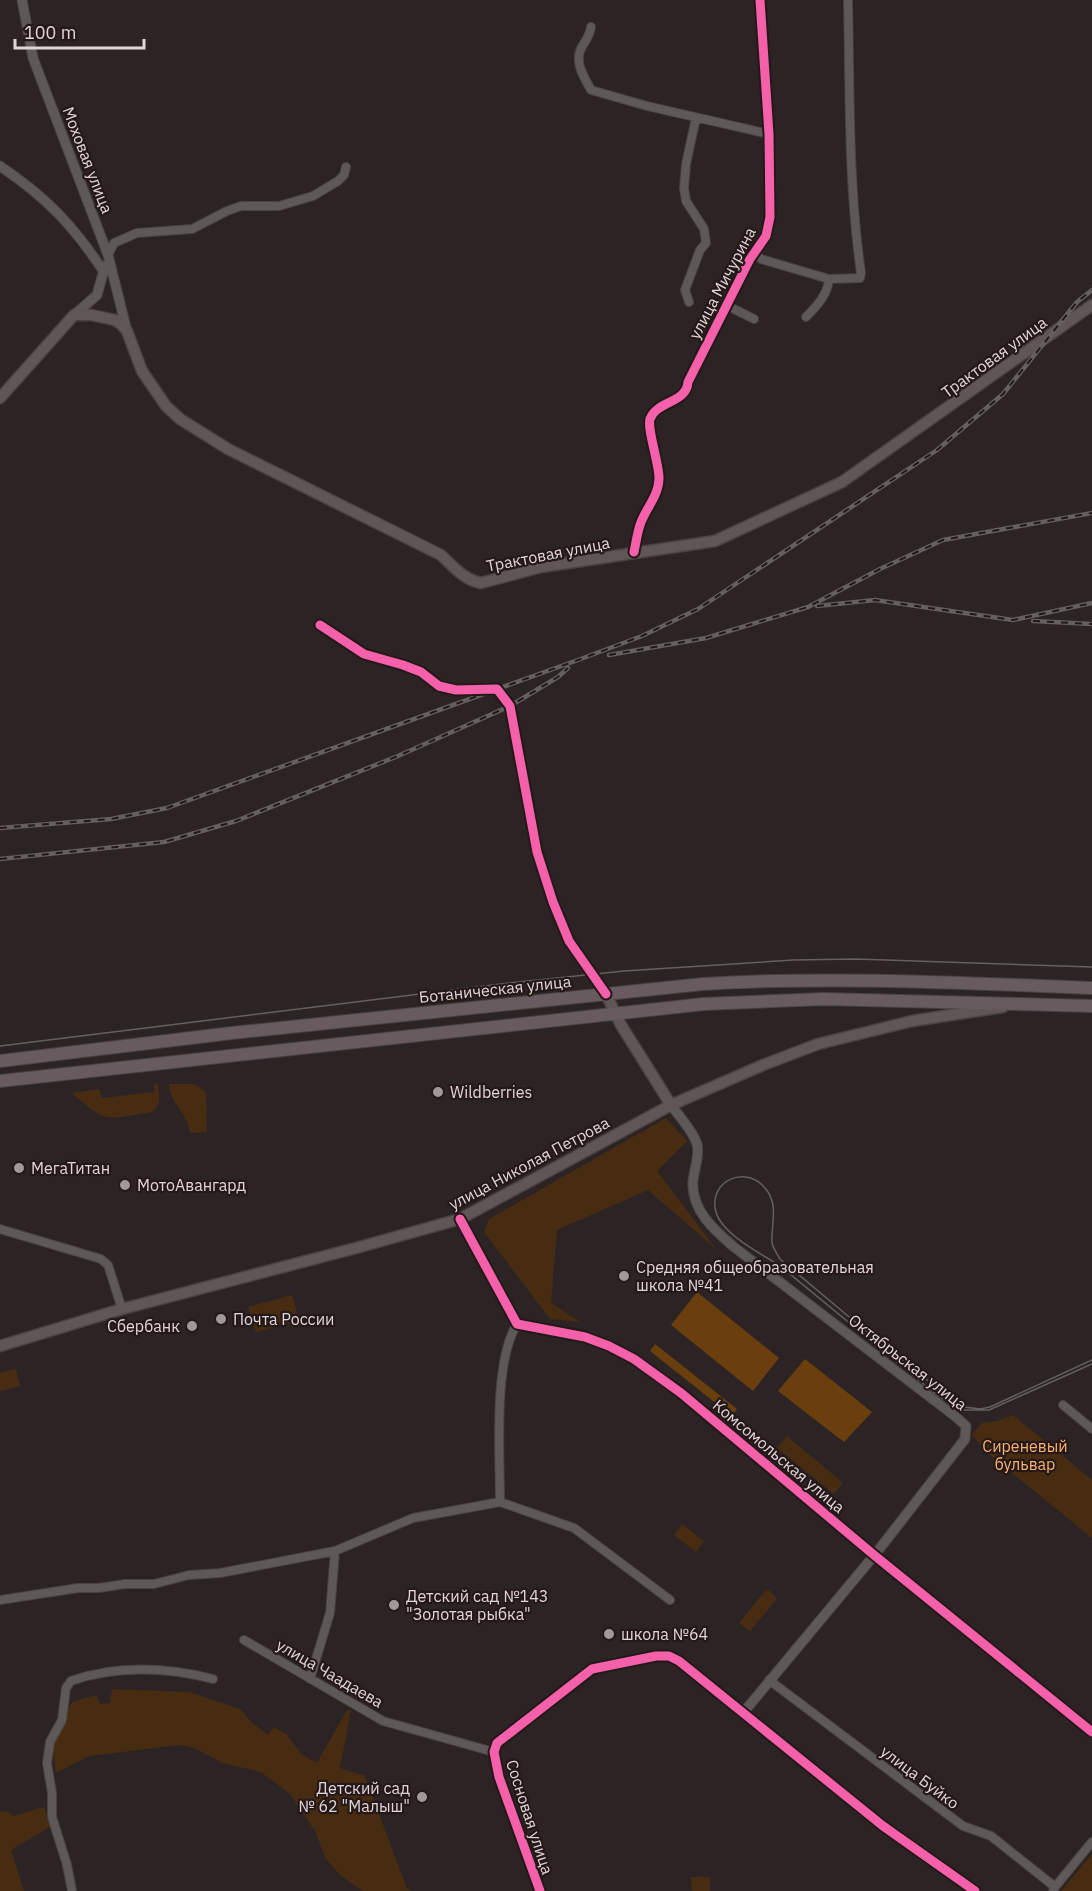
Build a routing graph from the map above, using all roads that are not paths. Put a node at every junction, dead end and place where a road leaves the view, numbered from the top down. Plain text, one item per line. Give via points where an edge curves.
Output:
1 (22, 0) edge
2 (760, 0) edge
3 (848, 0) edge
4 (591, 27) dead end
5 (696, 118) junction
6 (769, 134) junction
7 (0, 166) edge
8 (346, 167) dead end
9 (755, 253) junction
10 (108, 255) junction
11 (104, 272) junction
12 (829, 279) junction
13 (689, 302) dead end
14 (726, 305) junction
15 (1092, 305) edge
16 (74, 315) junction
17 (807, 317) dead end
18 (754, 319) dead end
19 (127, 331) junction
20 (0, 398) edge
21 (634, 552) junction
22 (320, 625) dead end
23 (995, 985) junction
24 (1092, 988) edge
25 (606, 994) junction
26 (995, 1002) junction
27 (1030, 1003) junction
28 (1092, 1006) edge
29 (614, 1012) junction
30 (0, 1061) edge
31 (0, 1081) edge
32 (671, 1105) junction
33 (460, 1219) junction
34 (0, 1229) edge
35 (122, 1309) junction
36 (517, 1324) junction
37 (0, 1346) edge
38 (1063, 1405) dead end
39 (1092, 1429) edge
40 (500, 1502) junction
41 (335, 1551) junction
42 (874, 1555) junction
43 (0, 1600) edge
44 (670, 1600) dead end
45 (244, 1640) dead end
46 (213, 1679) dead end
47 (310, 1679) junction
48 (769, 1680) junction
49 (743, 1713) junction
50 (1092, 1732) edge
51 (494, 1752) junction
52 (1092, 1842) edge
53 (1054, 1889) edge
54 (72, 1891) edge
55 (540, 1891) edge
56 (975, 1891) edge

1 - 10 street, Моховая улица via 33,58
2 - 6 street, улица Мичурина
3 - 12 street via 851,147 861,273 855,280
4 - 5 street via 579,52 579,64 591,90
5 - 6 street
5 - 13 street via 684,188 686,201 704,229 706,243 685,290
6 - 9 street, улица Мичурина via 770,217 766,236
7 - 11 street via 32,188 58,213
8 - 10 street via 345,175 313,196 279,206 242,206 192,229 137,233 114,243
9 - 12 street via 761,259
9 - 14 street, улица Мичурина
10 - 11 street
10 - 19 street, Моховая улица
11 - 16 street via 97,295
12 - 17 street via 828,288
14 - 18 street
14 - 21 street, улица Мичурина via 688,389 654,412 649,421 659,482 640,524
15 - 21 main road, Трактовая улица via 842,482 715,541
16 - 19 main road via 115,320
16 - 20 main road
19 - 21 main road, Трактовая улица via 142,371 180,419 228,449 441,555 474,582
22 - 25 street via 364,654 421,672 439,686 456,690 497,689 510,705 537,852 569,941
23 - 24 main road, Ботаническая улица
23 - 25 main road, Ботаническая улица via 759,981
23 - 26 main road
25 - 29 main road
25 - 30 main road, Ботаническая улица
26 - 27 main road
26 - 29 main road via 763,1000
27 - 28 main road
27 - 32 main road, улица Николая Петрова via 912,1021 818,1044
29 - 31 main road
29 - 32 main road
32 - 33 main road, улица Николая Петрова
32 - 42 street, Октябрьская улица via 697,1146 695,1197 714,1230 966,1426 965,1439
33 - 35 main road, улица Николая Петрова
33 - 36 street
34 - 35 street via 101,1259 108,1265
35 - 37 main road, улица Николая Петрова
36 - 40 street via 507,1346 500,1399
36 - 42 street, Комсомольская улица via 585,1337 634,1359 684,1395
38 - 39 street
40 - 41 street via 413,1518
40 - 44 street via 574,1527
41 - 43 street via 154,1584 78,1588
41 - 47 street via 330,1613
42 - 48 street
42 - 50 street, Комсомольская улица
45 - 47 street, улица Чаадаева
46 - 54 street via 136,1670 70,1681 47,1763 52,1817
47 - 51 street, улица Чаадаева via 383,1720
48 - 49 street
48 - 53 street, улица Буйко via 963,1826 991,1836
49 - 51 street via 679,1661 656,1656 592,1669 505,1735
49 - 56 street via 883,1826
51 - 55 street, Сосновая улица via 499,1777
52 - 53 street

